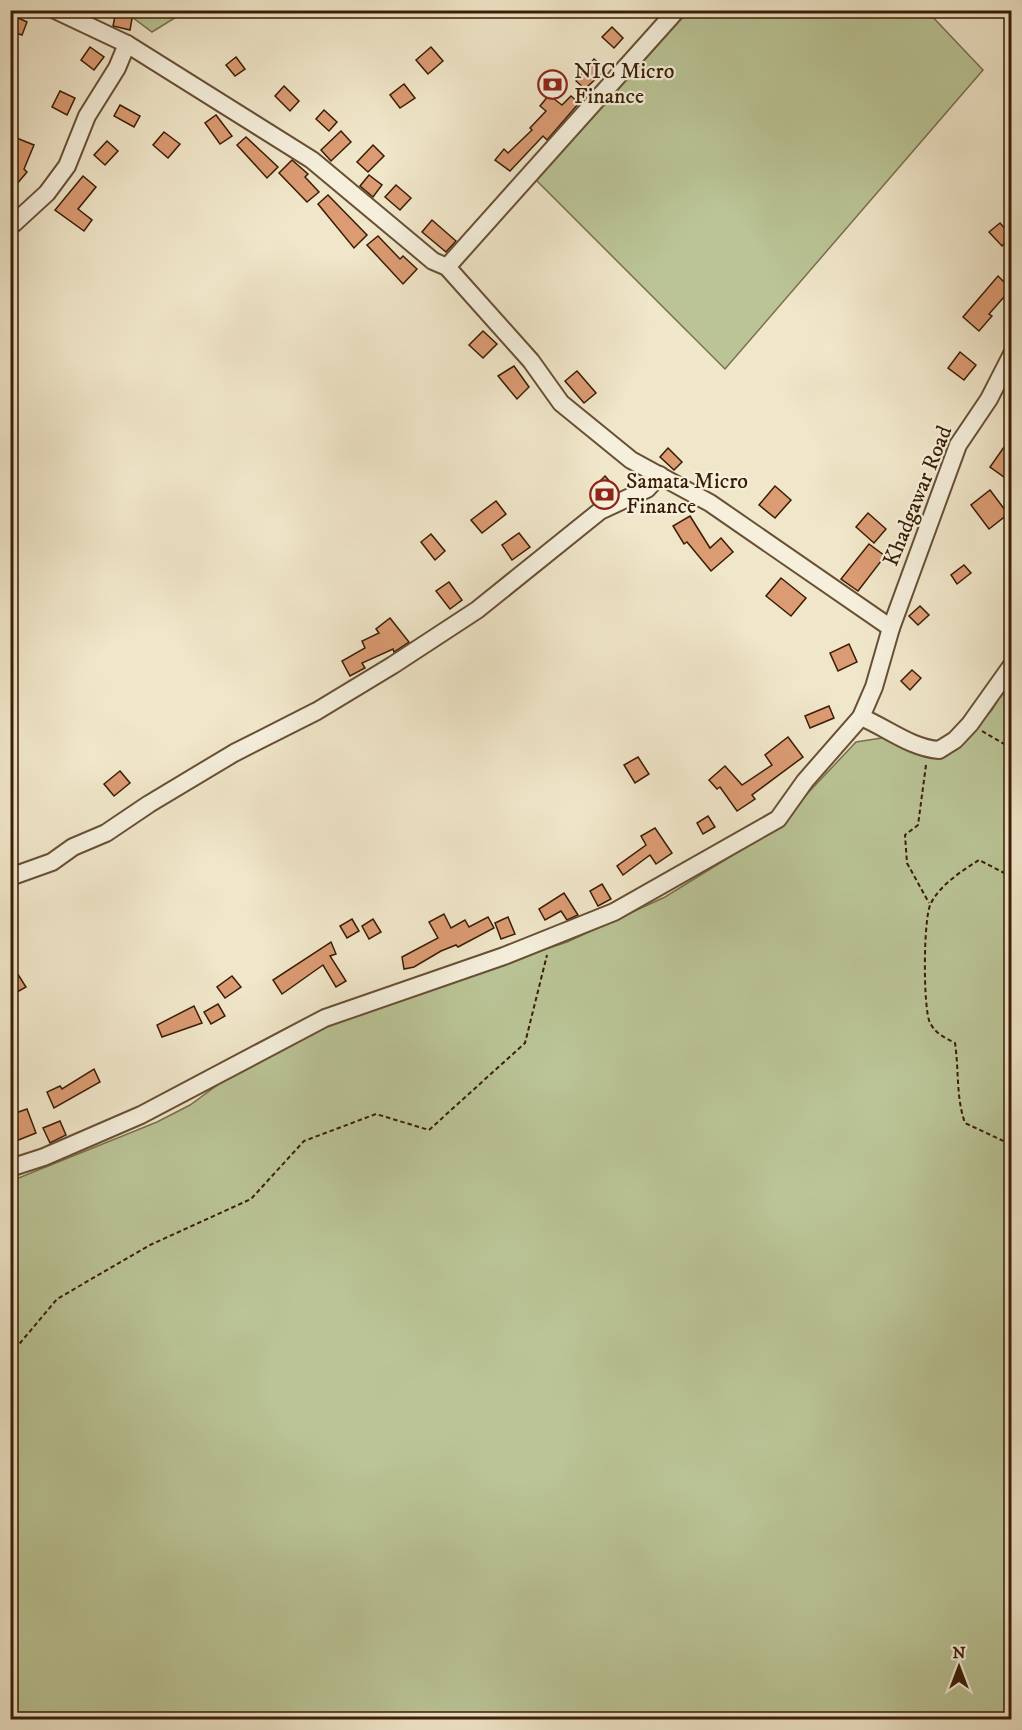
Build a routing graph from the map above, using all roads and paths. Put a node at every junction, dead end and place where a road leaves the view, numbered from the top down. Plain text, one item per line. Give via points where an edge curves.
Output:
1 (56, 10) edge
2 (677, 10) edge
3 (127, 44) junction
4 (10, 227) edge
5 (447, 267) junction
6 (1011, 354) edge
7 (660, 475) junction
8 (891, 628) junction
9 (1011, 665) edge
10 (861, 717) junction
11 (970, 724) junction
12 (1011, 744) edge
13 (926, 749) junction
14 (10, 877) edge
15 (1011, 877) edge
16 (930, 904) junction
17 (551, 938) junction
18 (1011, 1145) edge
19 (10, 1168) edge
20 (10, 1355) edge

1 - 3 street
2 - 5 street
3 - 4 street via 87,116 67,166 46,193
3 - 5 street via 312,160 433,261
5 - 7 street via 531,361 561,403 631,460
6 - 8 street, Khadgawar Road via 958,445
7 - 8 street via 710,503
7 - 14 street via 638,494 600,511 477,610 393,665 234,753 106,833 73,847 52,862
8 - 10 street, Khadgawar Road
9 - 11 street
10 - 13 street
10 - 17 street, Khadgawar Road via 778,819 614,912
11 - 12 path via 1006,745
11 - 13 street via 939,750
13 - 16 path via 918,825 905,835 907,863
15 - 16 path via 979,860 955,876
16 - 18 path via 925,953 929,1021 939,1035 955,1043 958,1104 966,1123
17 - 19 street, Khadgawar Road via 325,1018 141,1115
17 - 20 path via 525,1043 429,1130 376,1114 304,1141 251,1199 150,1245 57,1299

